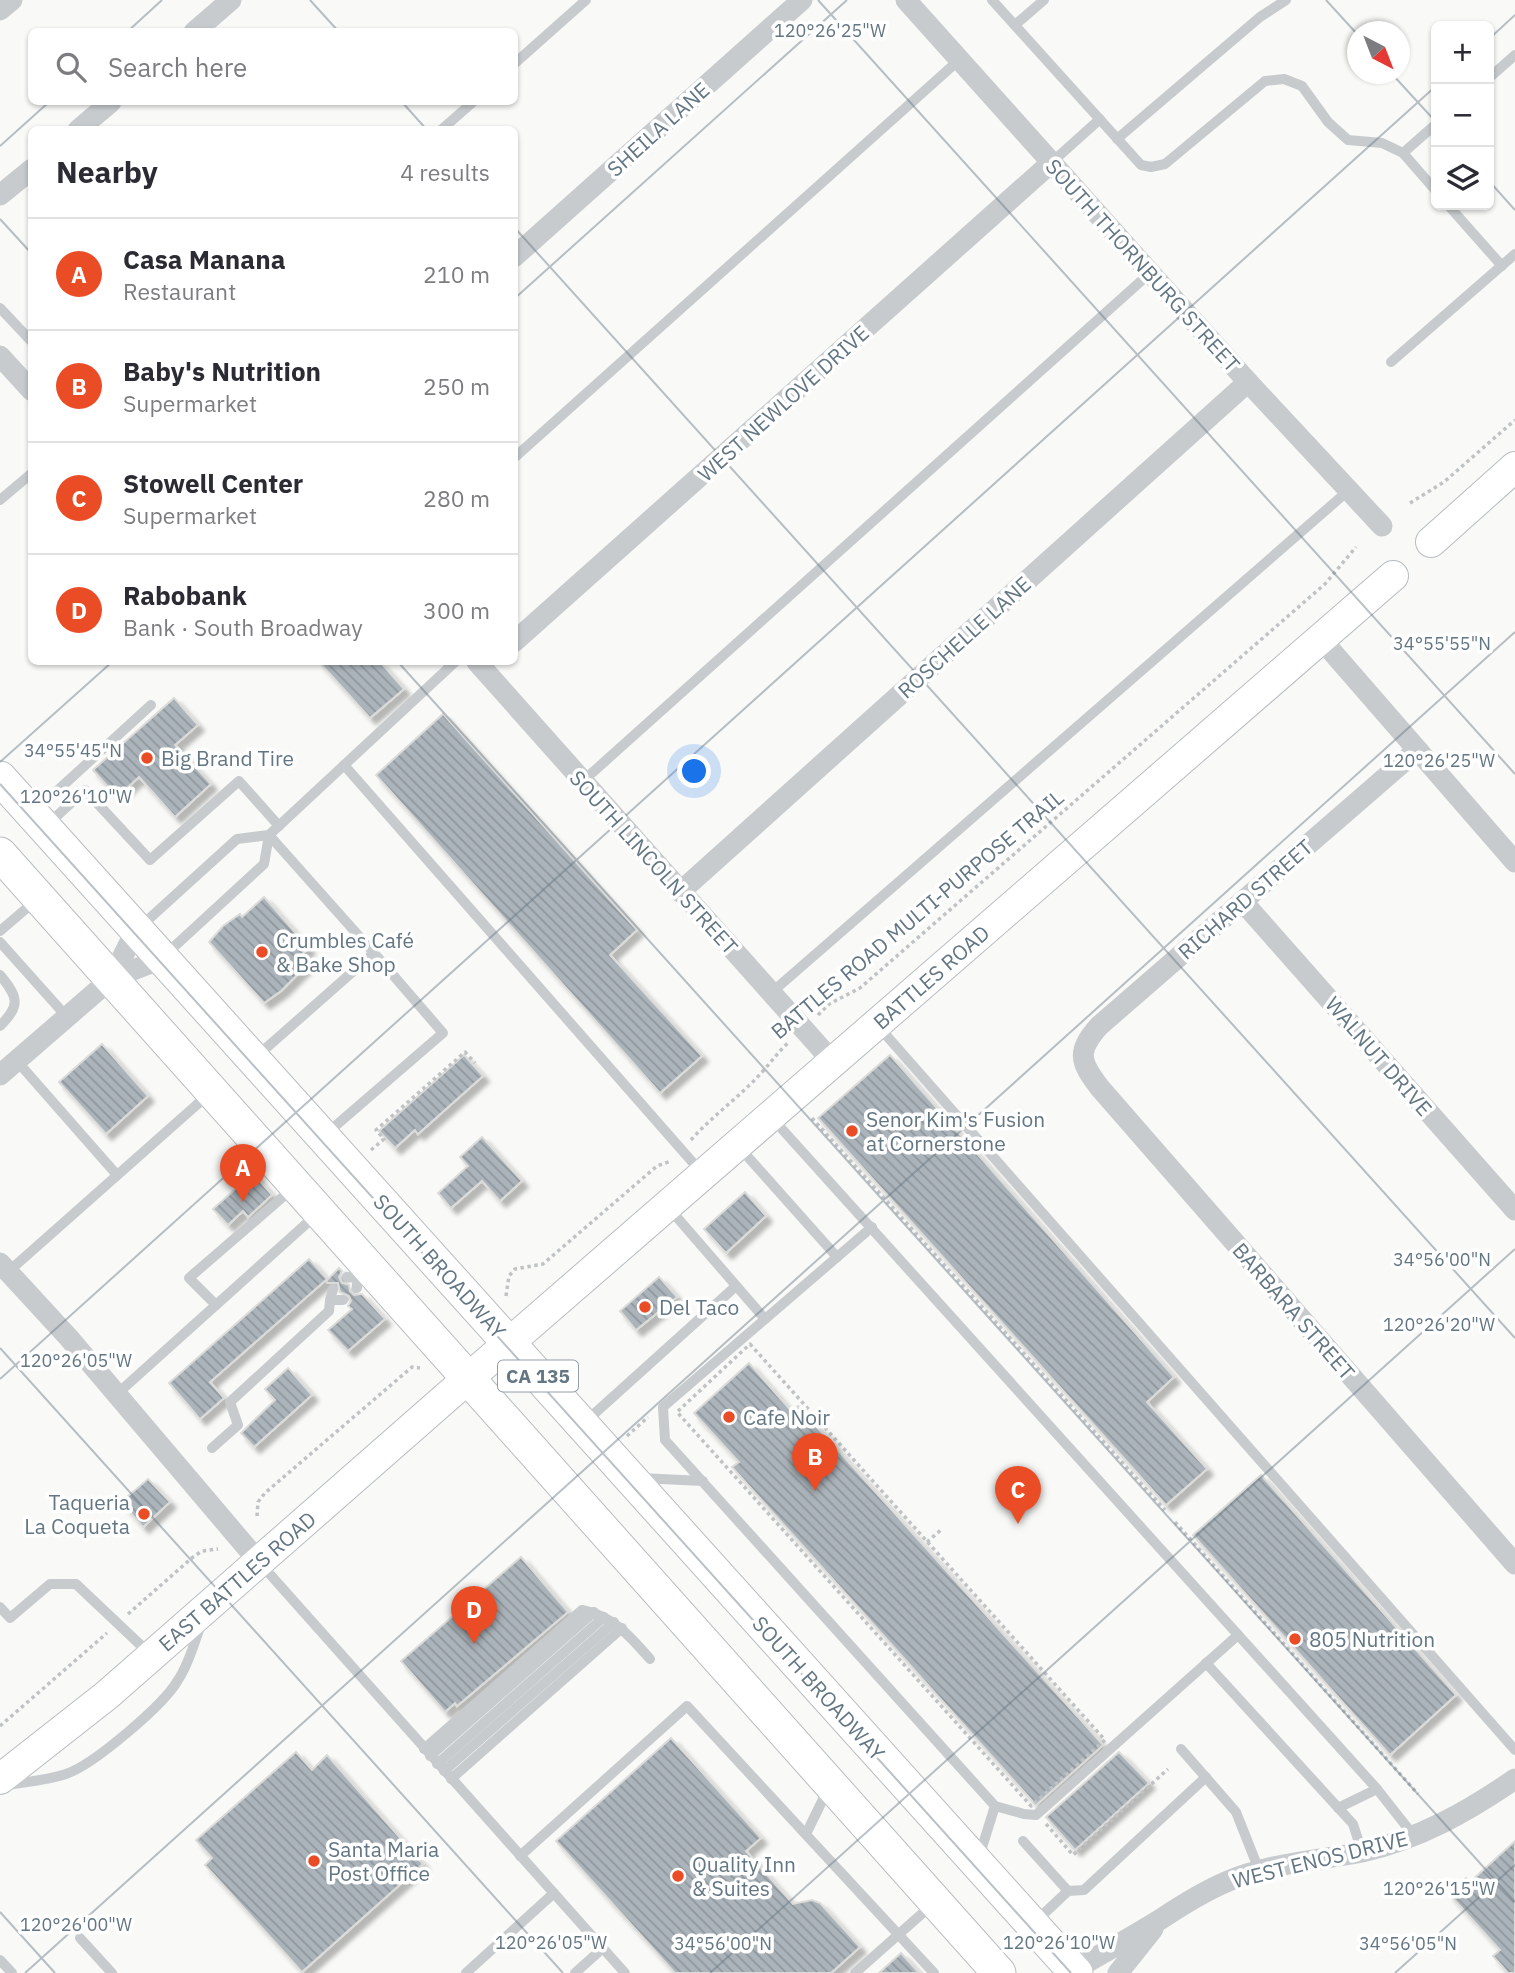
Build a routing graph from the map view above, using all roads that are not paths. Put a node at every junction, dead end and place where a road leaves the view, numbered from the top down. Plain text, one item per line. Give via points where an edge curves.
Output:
1 (12, 0) edge
2 (231, 0) edge
3 (586, 0) edge
4 (802, 0) edge
5 (906, 0) edge
6 (992, 0) edge
7 (1044, 0) edge
8 (1286, 0) edge
9 (0, 10) edge
10 (1015, 25) junction
11 (199, 28) edge
12 (1515, 55) edge
13 (518, 60) edge
14 (959, 60) junction
15 (1494, 74) edge
16 (107, 105) edge
17 (470, 105) edge
18 (1100, 119) junction
19 (83, 126) edge
20 (446, 126) edge
21 (1431, 128) edge
22 (1117, 139) junction
23 (1403, 153) junction
24 (1051, 163) junction
25 (28, 172) edge
26 (1431, 185) edge
27 (0, 195) edge
28 (1452, 210) edge
29 (518, 253) edge
30 (1515, 254) edge
31 (1502, 266) junction
32 (1150, 273) junction
33 (0, 308) edge
34 (28, 338) edge
35 (0, 356) edge
36 (1391, 362) dead end
37 (1248, 382) junction
38 (28, 387) edge
39 (518, 454) edge
40 (1515, 467) edge
41 (28, 476) edge
42 (1349, 490) junction
43 (0, 500) edge
44 (1382, 526) dead end
45 (1432, 542) dead end
46 (1393, 576) dead end
47 (518, 638) edge
48 (1321, 639) junction
49 (452, 665) edge
50 (486, 665) edge
51 (151, 705) dead end
52 (1416, 751) junction
53 (344, 765) junction
54 (0, 778) edge
55 (583, 781) junction
56 (38, 821) junction
57 (279, 826) junction
58 (269, 835) junction
59 (1, 856) edge
60 (1515, 862) edge
61 (680, 892) junction
62 (39, 897) junction
63 (1243, 902) junction
64 (136, 930) junction
65 (0, 931) edge
66 (0, 942) edge
67 (374, 953) junction
68 (162, 958) junction
69 (0, 975) edge
70 (112, 978) junction
71 (771, 993) junction
72 (66, 1017) junction
73 (876, 1024) junction
74 (0, 1026) edge
75 (1081, 1054) joint
76 (253, 1059) junction
77 (833, 1062) junction
78 (8, 1068) edge
79 (212, 1091) junction
80 (771, 1116) junction
81 (323, 1136) junction
82 (737, 1145) junction
83 (703, 1174) junction
84 (117, 1175) junction
85 (296, 1185) junction
86 (667, 1206) junction
87 (1515, 1210) edge
88 (320, 1211) junction
89 (872, 1227) junction
90 (837, 1257) junction
91 (4, 1268) edge
92 (736, 1286) junction
93 (343, 1300) dead end
94 (216, 1306) junction
95 (765, 1319) junction
96 (509, 1343) junction
97 (469, 1378) junction
98 (117, 1394) junction
99 (582, 1425) junction
100 (212, 1448) dead end
101 (629, 1477) junction
102 (703, 1481) junction
103 (258, 1562) junction
104 (1515, 1564) edge
105 (208, 1606) junction
106 (0, 1607) edge
107 (609, 1620) junction
108 (1238, 1635) junction
109 (152, 1656) junction
110 (650, 1659) dead end
111 (1206, 1663) junction
112 (1181, 1749) dead end
113 (1515, 1750) edge
114 (437, 1764) junction
115 (1206, 1777) junction
116 (0, 1779) edge
117 (1515, 1779) edge
118 (831, 1784) junction
119 (0, 1787) edge
120 (1377, 1789) junction
121 (995, 1806) junction
122 (1338, 1808) junction
123 (806, 1834) junction
124 (1414, 1836) junction
125 (1023, 1841) dead end
126 (1362, 1852) junction
127 (520, 1856) junction
128 (977, 1863) junction
129 (1259, 1870) junction
130 (1069, 1891) junction
131 (554, 1893) junction
132 (936, 1901) junction
133 (1161, 1919) junction
134 (1032, 1924) junction
135 (899, 1934) junction
136 (80, 1938) dead end
137 (603, 1948) junction
138 (0, 1960) edge
139 (1073, 1972) edge
140 (12, 1973) edge
141 (112, 1973) edge
142 (466, 1973) edge
143 (575, 1973) edge
144 (625, 1973) edge
145 (855, 1973) edge
146 (934, 1973) edge
147 (999, 1973) edge
148 (1118, 1973) edge

1 - 9 street
2 - 11 street
3 - 13 lane
4 - 29 street, SHEILA LANE
5 - 14 street, SOUTH THORNBURG STREET
6 - 10 lane
7 - 10 lane
8 - 22 lane
10 - 18 lane
12 - 15 lane
14 - 24 street, SOUTH THORNBURG STREET
14 - 39 lane
16 - 19 street
17 - 20 lane
18 - 22 lane
18 - 24 lane
21 - 23 lane
22 - 23 lane via 1140,164 1165,164 1265,81 1284,79 1302,86 1348,140 1382,143
23 - 26 lane
24 - 32 street, SOUTH THORNBURG STREET
24 - 47 street, WEST NEWLOVE DRIVE
25 - 27 street
28 - 31 lane
30 - 31 lane
31 - 36 lane
32 - 37 street, SOUTH THORNBURG STREET
32 - 55 lane
33 - 34 lane
35 - 38 street
37 - 42 street, SOUTH THORNBURG STREET
37 - 61 street, ROSCHELLE LANE
40 - 45 street
41 - 43 lane
42 - 44 street, SOUTH THORNBURG STREET
42 - 71 lane
46 - 48 street, BATTLES ROAD
48 - 52 street
48 - 73 street, BATTLES ROAD
49 - 53 lane
50 - 55 street, SOUTH LINCOLN STREET
51 - 56 lane
52 - 60 street
52 - 63 street, RICHARD STREET
53 - 57 lane
53 - 83 lane
54 - 56 main road, SOUTH BROADWAY / CA 135
55 - 61 street, SOUTH LINCOLN STREET
56 - 57 lane via 85,789 150,860 239,781
56 - 64 main road, SOUTH BROADWAY / CA 135
57 - 58 lane
58 - 64 lane via 237,839
58 - 67 lane
58 - 68 lane via 264,864
59 - 62 main road, CA 135
61 - 71 street, SOUTH LINCOLN STREET
62 - 65 lane
62 - 70 main road, CA 135
63 - 75 street, RICHARD STREET via 1099,1026
63 - 87 street, WALNUT DRIVE
64 - 68 main road, SOUTH BROADWAY / CA 135
64 - 70 street
66 - 72 lane
67 - 76 lane
67 - 81 lane via 443,1033
68 - 70 street
68 - 76 main road, SOUTH BROADWAY / CA 135
69 - 74 lane via 13,991 15,1002
70 - 72 street
70 - 79 main road, CA 135
71 - 77 street, SOUTH LINCOLN STREET
72 - 78 street
73 - 77 street, BATTLES ROAD
73 - 113 lane
75 - 104 street, BARBARA STREET via 1085,1069 1100,1088
76 - 81 main road, SOUTH BROADWAY / CA 135
77 - 80 street, BATTLES ROAD
78 - 84 lane
79 - 84 lane
79 - 85 main road, CA 135
80 - 82 street, BATTLES ROAD
80 - 89 lane
81 - 96 main road, SOUTH BROADWAY / CA 135
82 - 83 street, BATTLES ROAD
82 - 90 lane
83 - 86 street, BATTLES ROAD
84 - 91 lane
85 - 88 main road, CA 135
85 - 94 lane via 189,1278
86 - 92 lane
86 - 96 street, BATTLES ROAD
88 - 94 lane
88 - 97 main road, CA 135 via 358,1277
89 - 90 lane
89 - 108 lane
90 - 95 lane
91 - 98 street
92 - 95 lane
92 - 99 lane
93 - 100 lane via 332,1295 328,1311 230,1402 237,1425
94 - 98 lane
95 - 102 lane via 663,1407 665,1440
96 - 97 street, BATTLES ROAD
96 - 99 main road, SOUTH BROADWAY / CA 135
97 - 103 street, EAST BATTLES ROAD
97 - 118 main road, CA 135
98 - 103 street
99 - 101 main road, SOUTH BROADWAY / CA 135
101 - 102 lane
101 - 128 main road, SOUTH BROADWAY / CA 135
102 - 121 lane
103 - 105 street, EAST BATTLES ROAD
103 - 114 lane
105 - 109 street, EAST BATTLES ROAD
105 - 119 lane via 177,1682 130,1729 85,1765 66,1774
106 - 109 lane via 10,1618 50,1584 76,1584
107 - 110 lane
107 - 114 lane
107 - 114 lane
107 - 114 lane via 582,1610
108 - 111 lane
108 - 120 lane
109 - 116 street, EAST BATTLES ROAD
111 - 121 lane via 1036,1815
111 - 122 lane
112 - 115 lane
114 - 127 lane
115 - 129 lane via 1236,1812
115 - 130 lane via 1084,1890
117 - 124 street, WEST ENOS DRIVE via 1452,1819
118 - 123 lane
118 - 132 main road, CA 135
120 - 122 lane
120 - 124 lane
121 - 128 lane
122 - 126 lane via 1353,1824
123 - 127 lane via 687,1706
123 - 135 lane
124 - 126 street, WEST ENOS DRIVE
125 - 130 lane
126 - 129 street, WEST ENOS DRIVE
127 - 131 lane
128 - 134 main road, SOUTH BROADWAY / CA 135
129 - 133 street, WEST ENOS DRIVE via 1227,1881
130 - 134 lane
131 - 137 lane
131 - 142 lane
132 - 135 lane
132 - 147 main road, CA 135
133 - 139 street, WEST ENOS DRIVE
133 - 148 street, WEST ENOS DRIVE
134 - 139 main road, SOUTH BROADWAY / CA 135
135 - 145 lane
135 - 146 lane
136 - 141 lane
137 - 143 lane
137 - 144 lane
138 - 140 lane

